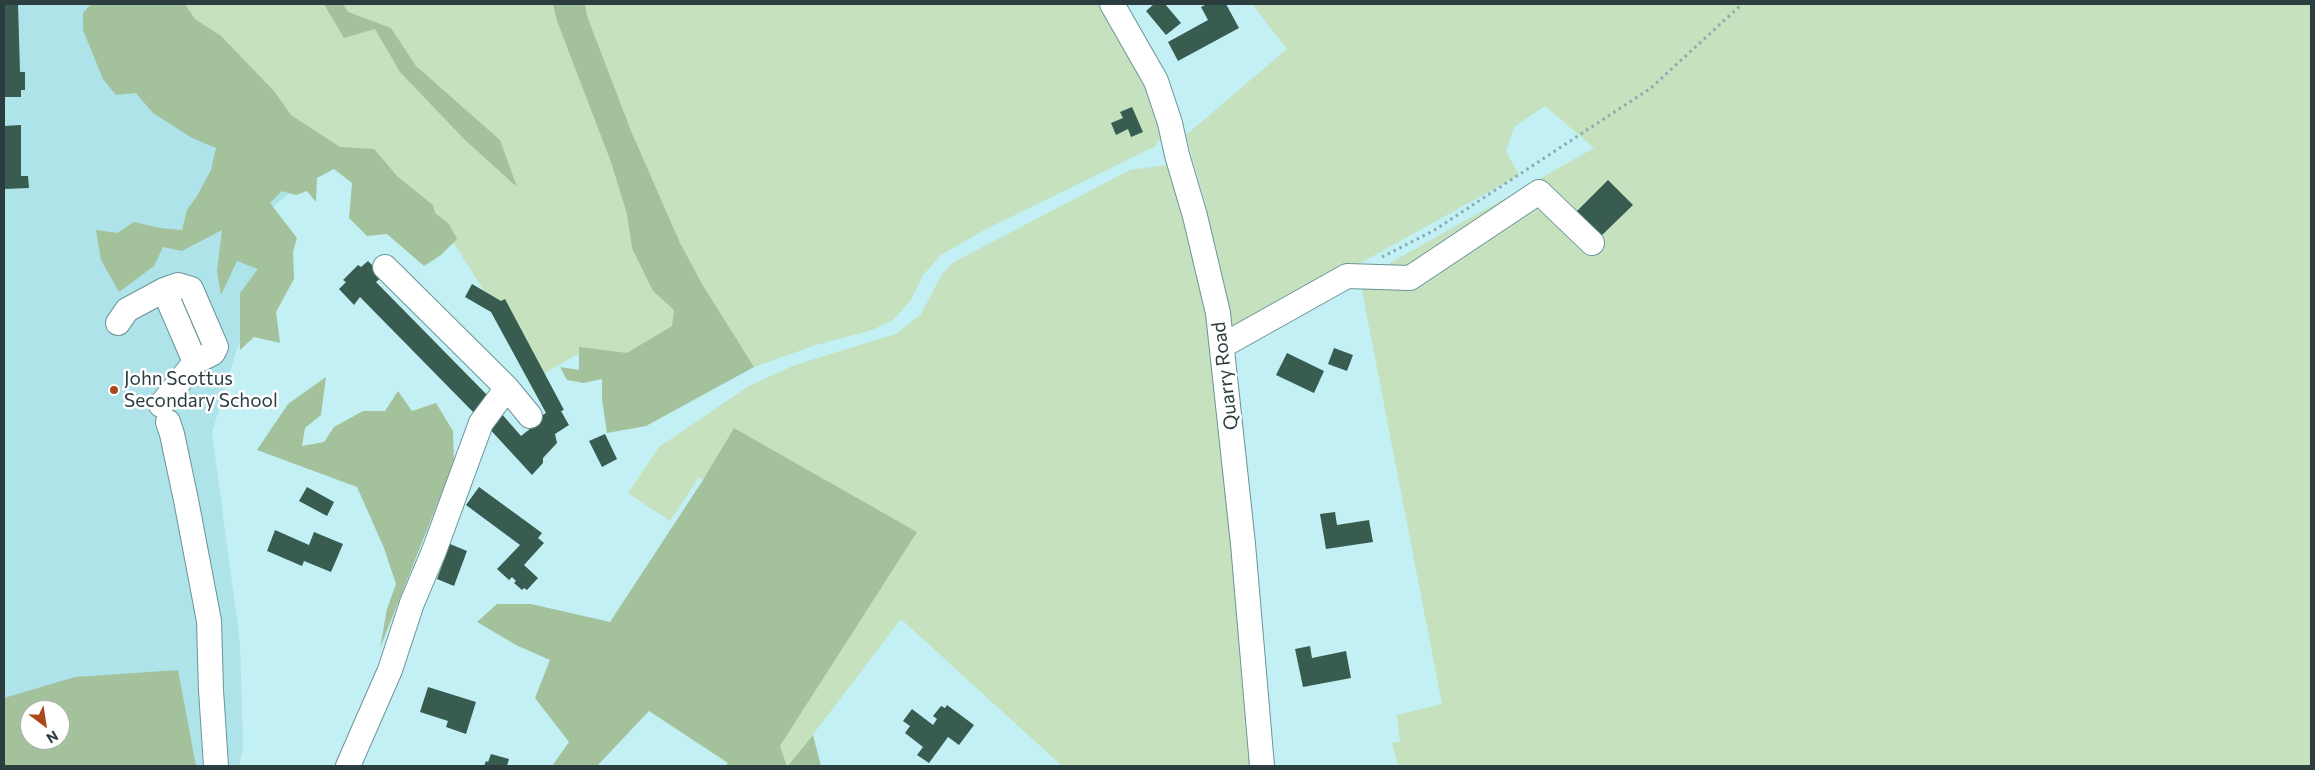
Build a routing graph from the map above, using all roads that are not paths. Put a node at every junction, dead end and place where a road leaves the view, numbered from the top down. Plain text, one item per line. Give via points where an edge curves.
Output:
1 (1112, 4) edge
2 (1592, 243) dead end
3 (386, 267) dead end
4 (118, 323) dead end
5 (1222, 346) junction
6 (507, 388) junction
7 (530, 416) dead end
8 (216, 766) edge
9 (348, 766) edge
10 (1262, 766) edge

1 - 5 street, Quarry Road via 1156,81 1170,123 1218,313
2 - 5 street via 1539,192 1410,278 1347,276
3 - 6 street
4 - 8 street via 127,310 178,284 190,289 216,347 213,353 195,362 164,413 172,434 209,621
5 - 10 street, Quarry Road
6 - 7 street
6 - 9 street via 481,424 412,603 390,670

